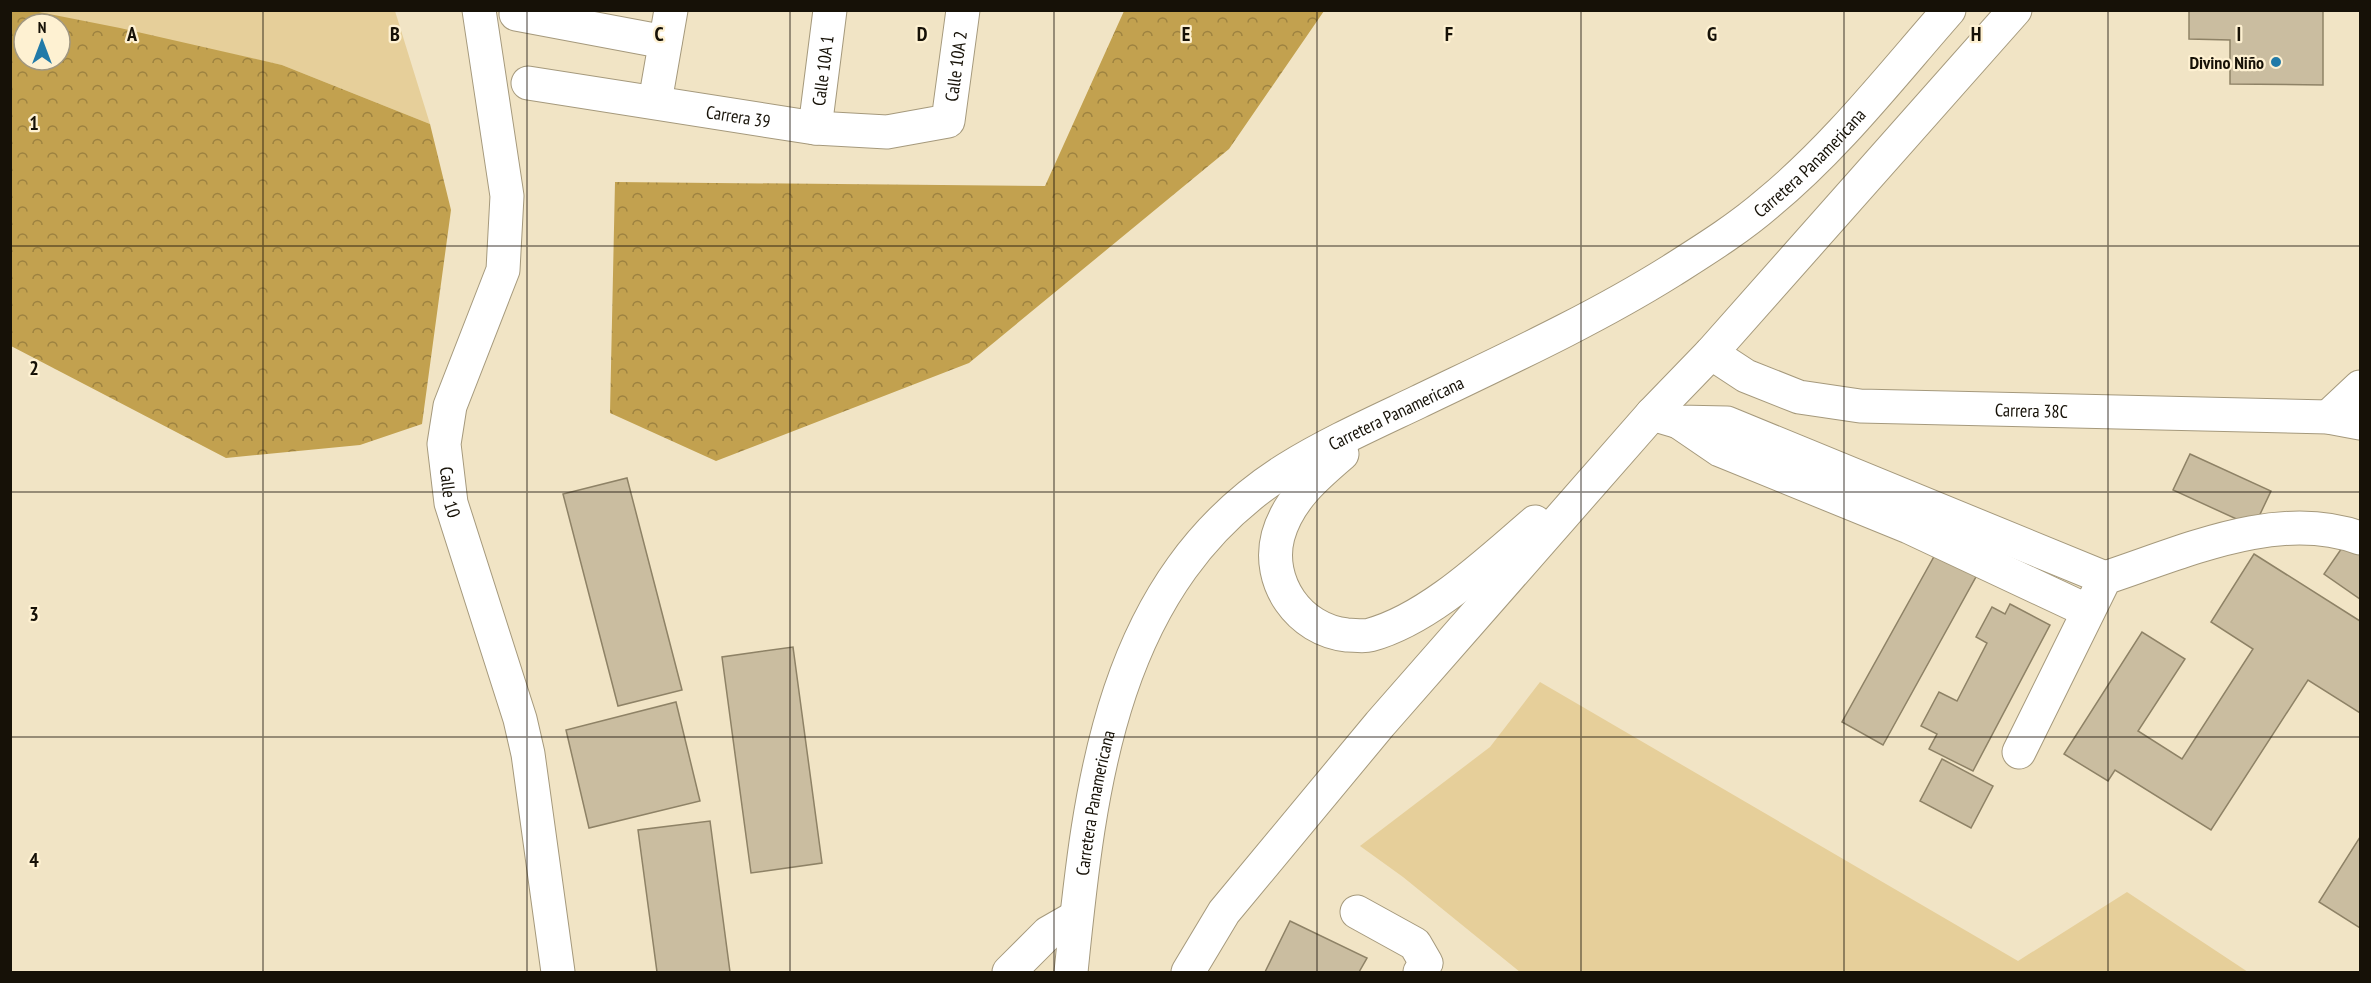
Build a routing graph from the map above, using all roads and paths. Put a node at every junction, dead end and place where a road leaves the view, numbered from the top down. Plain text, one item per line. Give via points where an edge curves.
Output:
1 (479, 10) edge
2 (671, 10) edge
3 (830, 10) edge
4 (963, 10) edge
5 (1949, 10) edge
6 (2015, 10) edge
7 (516, 14) dead end
8 (665, 42) junction
9 (528, 83) dead end
10 (655, 102) junction
11 (948, 121) joint
12 (815, 128) junction
13 (1711, 353) junction
14 (2361, 387) edge
15 (1415, 404) junction
16 (2328, 417) junction
17 (1666, 418) junction
18 (2361, 423) edge
19 (1616, 454) junction
20 (2361, 538) edge
21 (2105, 578) junction
22 (2088, 612) junction
23 (2019, 752) dead end
24 (1357, 912) dead end
25 (1076, 917) junction
26 (558, 972) edge
27 (1009, 972) edge
28 (1071, 972) edge
29 (1188, 972) edge
30 (1420, 972) edge

1 - 26 main road, Calle 10 via 507,196 503,270 450,406 444,444 451,503 528,754
2 - 8 main road
3 - 12 main road, Calle 10A 1
4 - 11 main road, Calle 10A 2
5 - 15 main road, Carretera Panamericana via 1811,164 1732,231 1602,309
6 - 13 main road
7 - 8 main road
8 - 10 main road
9 - 10 main road, Carrera 39
10 - 12 main road, Carrera 39
11 - 12 main road, Carrera 39 via 887,132
13 - 16 main road, Carrera 38C via 1746,376 1799,397 1860,406
13 - 17 main road
14 - 16 main road
15 - 19 main road via 1352,446 1310,481 1290,509 1278,536 1275,564 1280,586 1312,623 1335,633 1367,636 1396,626 1423,610 1482,567
15 - 25 main road, Carretera Panamericana via 1349,434 1286,470 1246,500 1202,539 1150,617 1128,662 1108,723
16 - 18 main road, Carrera 38C
17 - 19 main road
17 - 21 main road via 1727,423
17 - 22 main road via 1720,450 1909,528
19 - 29 main road via 1278,843 1224,912
20 - 21 main road via 2337,529 2280,528 2204,545
21 - 22 main road
22 - 23 main road
24 - 30 main road via 1415,944 1426,963
25 - 27 main road via 1048,933
25 - 28 main road, Carretera Panamericana

